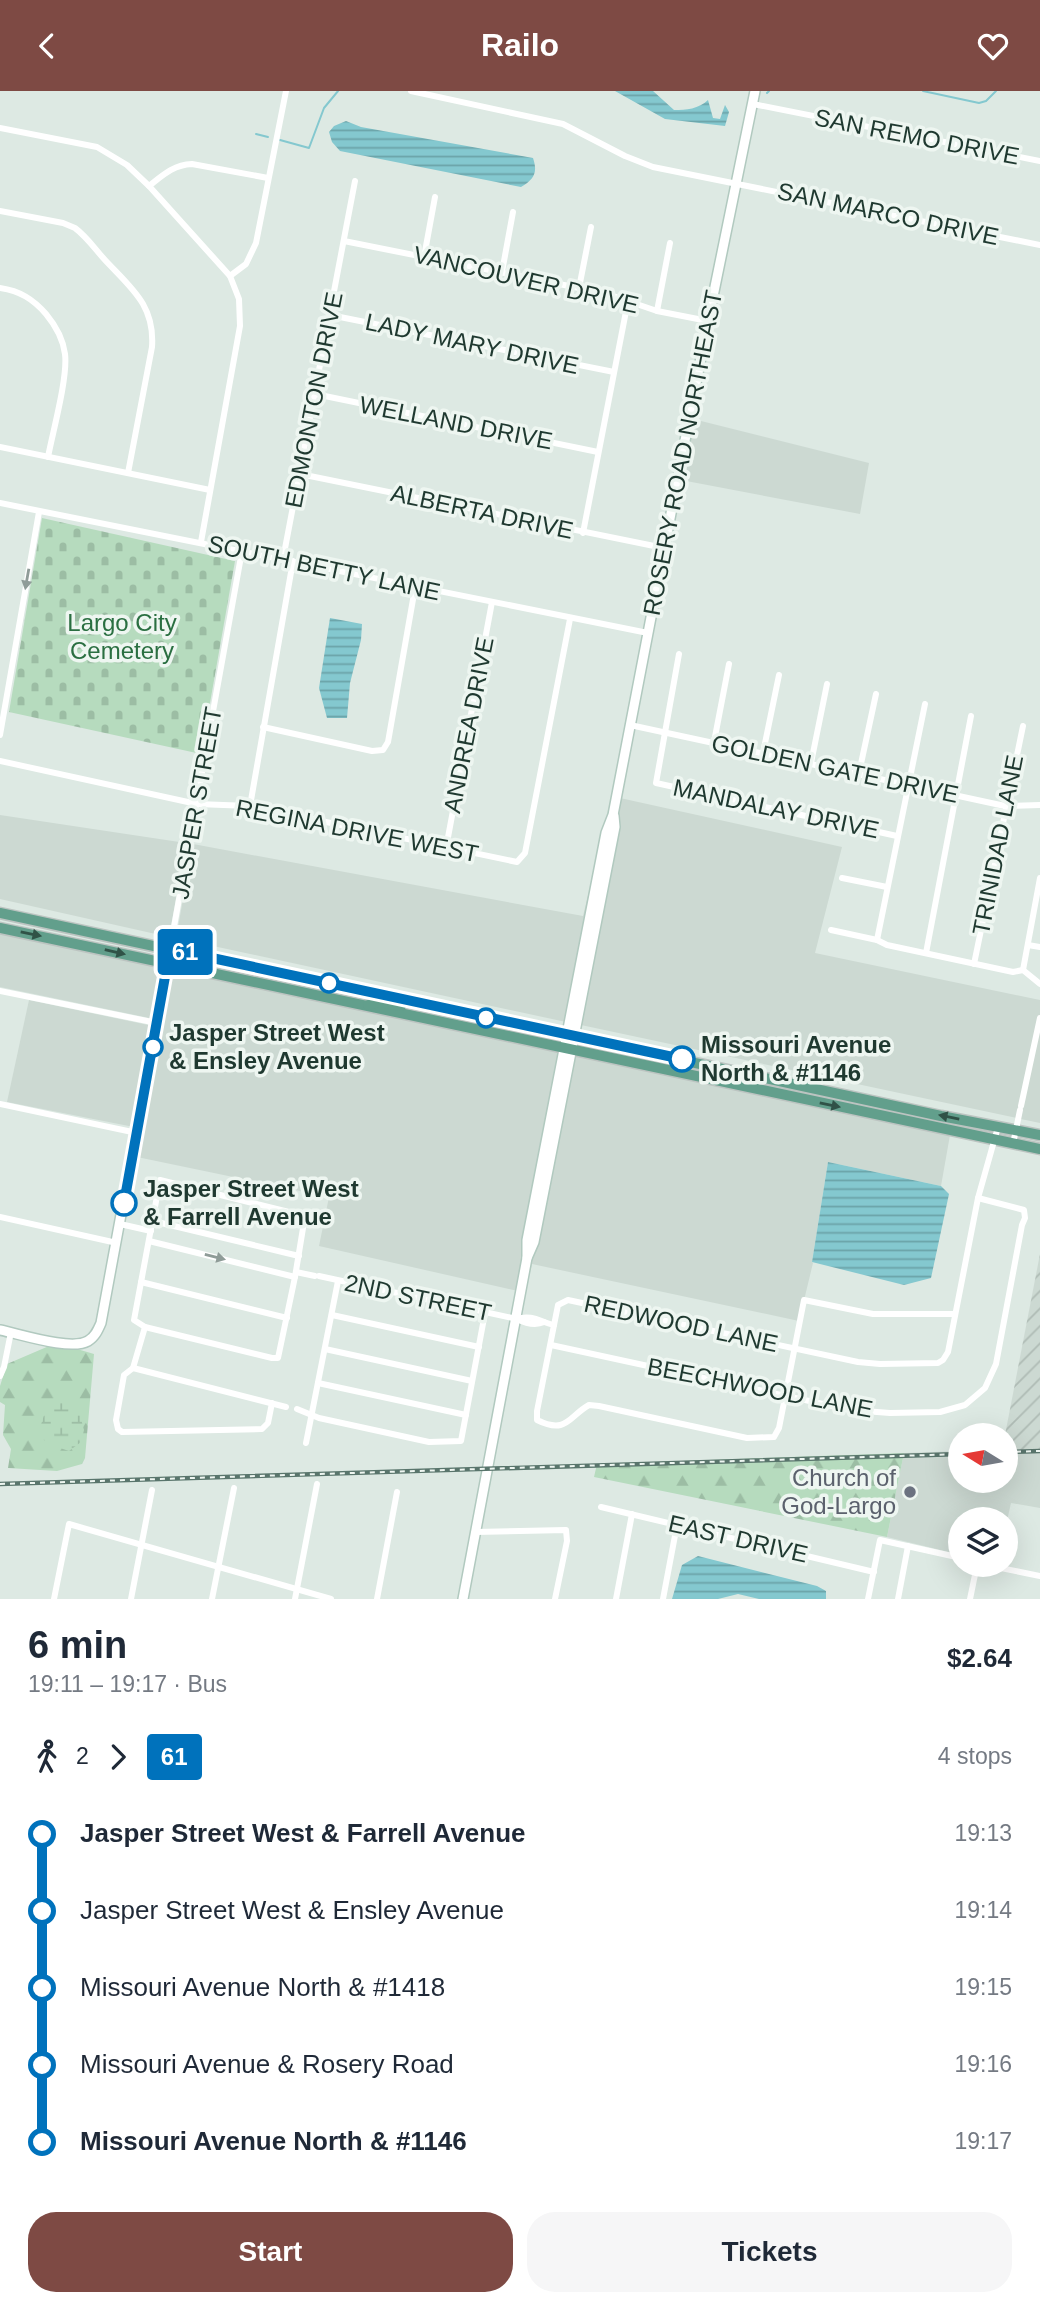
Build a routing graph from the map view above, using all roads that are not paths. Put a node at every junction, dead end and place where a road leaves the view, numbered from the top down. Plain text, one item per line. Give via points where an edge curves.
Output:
1 (286, 91) edge
2 (411, 91) edge
3 (755, 91) edge
4 (753, 103) junction
5 (0, 128) edge
6 (1040, 162) edge
7 (268, 178) junction
8 (355, 181) dead end
9 (736, 183) junction
10 (149, 186) junction
11 (435, 197) dead end
12 (0, 211) edge
13 (513, 212) dead end
14 (592, 227) dead end
15 (344, 241) junction
16 (670, 243) dead end
17 (1040, 245) edge
18 (424, 257) junction
19 (502, 272) junction
20 (230, 277) junction
21 (0, 288) edge
22 (579, 288) junction
23 (628, 300) junction
24 (657, 311) junction
25 (330, 315) junction
26 (708, 321) junction
27 (614, 373) junction
28 (315, 394) junction
29 (0, 447) edge
30 (598, 452) junction
31 (48, 457) junction
32 (128, 473) junction
33 (300, 474) junction
34 (210, 490) junction
35 (0, 503) edge
36 (39, 512) junction
37 (583, 533) junction
38 (201, 543) junction
39 (664, 548) junction
40 (242, 551) junction
41 (284, 559) junction
42 (293, 561) junction
43 (415, 587) junction
44 (492, 602) junction
45 (570, 618) junction
46 (648, 633) junction
47 (679, 654) dead end
48 (729, 664) dead end
49 (779, 675) dead end
50 (827, 684) dead end
51 (876, 694) dead end
52 (925, 704) dead end
53 (971, 716) dead end
54 (630, 725) junction
55 (1023, 726) dead end
56 (263, 727) junction
57 (665, 732) junction
58 (0, 735) edge
59 (714, 742) junction
60 (763, 753) junction
61 (0, 761) edge
62 (811, 763) junction
63 (859, 773) junction
64 (910, 785) junction
65 (956, 795) junction
66 (197, 804) junction
67 (1040, 805) edge
68 (250, 806) junction
69 (1005, 806) junction
70 (897, 836) junction
71 (446, 848) junction
72 (842, 878) dead end
73 (1040, 878) edge
74 (887, 887) junction
75 (1038, 896) edge
76 (0, 913) edge
77 (0, 928) edge
78 (831, 930) dead end
79 (877, 940) junction
80 (1028, 945) junction
81 (1040, 947) edge
82 (170, 949) junction
83 (926, 953) junction
84 (167, 963) junction
85 (974, 964) junction
86 (1023, 970) junction
87 (1040, 984) edge
88 (0, 991) edge
89 (301, 992) junction
90 (377, 994) junction
91 (367, 1006) junction
92 (450, 1010) junction
93 (1040, 1018) edge
94 (157, 1023) junction
95 (571, 1036) junction
96 (568, 1049) junction
97 (706, 1079) junction
98 (783, 1081) junction
99 (807, 1086) junction
100 (790, 1097) junction
101 (0, 1104) edge
102 (998, 1127) junction
103 (1016, 1130) junction
104 (137, 1133) junction
105 (548, 1133) junction
106 (1040, 1135) edge
107 (994, 1140) junction
108 (1013, 1144) junction
109 (1040, 1149) edge
110 (546, 1177) junction
111 (978, 1198) junction
112 (0, 1217) edge
113 (153, 1221) junction
114 (120, 1224) junction
115 (151, 1231) junction
116 (149, 1241) junction
117 (117, 1243) junction
118 (299, 1255) junction
119 (527, 1258) junction
120 (296, 1275) junction
121 (338, 1280) junction
122 (141, 1282) junction
123 (485, 1313) junction
124 (955, 1314) junction
125 (332, 1315) junction
126 (287, 1318) junction
127 (517, 1319) junction
128 (554, 1325) junction
129 (145, 1327) junction
130 (0, 1330) edge
131 (10, 1332) junction
132 (551, 1345) junction
133 (479, 1347) junction
134 (794, 1348) junction
135 (325, 1349) junction
136 (133, 1368) junction
137 (0, 1376) edge
138 (472, 1381) junction
139 (318, 1383) junction
140 (785, 1396) junction
141 (272, 1403) junction
142 (286, 1407) dead end
143 (297, 1409) dead end
144 (312, 1415) junction
145 (466, 1415) junction
146 (306, 1443) dead end
147 (317, 1484) dead end
148 (234, 1488) dead end
149 (152, 1490) dead end
150 (397, 1492) dead end
151 (601, 1507) dead end
152 (632, 1514) junction
153 (677, 1525) junction
154 (475, 1532) junction
155 (141, 1544) junction
156 (908, 1546) junction
157 (948, 1555) edge
158 (219, 1567) junction
159 (874, 1571) junction
160 (1018, 1572) edge
161 (1040, 1576) edge
162 (975, 1577) edge
163 (296, 1589) junction
164 (54, 1599) edge
165 (131, 1599) edge
166 (212, 1599) edge
167 (295, 1599) edge
168 (331, 1599) edge
169 (377, 1599) edge
170 (463, 1599) edge
171 (555, 1599) edge
172 (616, 1599) edge
173 (663, 1599) edge
174 (868, 1599) edge
175 (898, 1599) edge
176 (971, 1599) edge

1 - 7 street
2 - 9 street, SAN MARCO DRIVE via 563,124 638,162
3 - 4 street, ROSERY ROAD NORTHEAST
4 - 6 street, SAN REMO DRIVE
4 - 9 street, ROSERY ROAD NORTHEAST
5 - 10 street via 97,147
7 - 10 street via 192,164 171,169
7 - 20 street via 252,255
8 - 15 street, EDMONTON DRIVE
9 - 17 street, SAN MARCO DRIVE
9 - 26 street, ROSERY ROAD NORTHEAST
10 - 20 street
11 - 18 street
12 - 32 street via 75,228 141,297 150,322 152,348
13 - 19 street
14 - 22 street
15 - 18 street, VANCOUVER DRIVE
15 - 25 street, EDMONTON DRIVE
16 - 24 street
18 - 19 street, VANCOUVER DRIVE
19 - 22 street, VANCOUVER DRIVE
20 - 34 street via 239,299 240,326
21 - 31 street via 34,301 60,333 64,373
22 - 23 street, VANCOUVER DRIVE
23 - 24 street, VANCOUVER DRIVE
23 - 27 street
24 - 26 street, VANCOUVER DRIVE
25 - 27 street, LADY MARY DRIVE
25 - 28 street, EDMONTON DRIVE
26 - 39 street, ROSERY ROAD NORTHEAST
27 - 30 street
28 - 30 street, WELLAND DRIVE
28 - 33 street, EDMONTON DRIVE
29 - 31 street
30 - 37 street
31 - 32 street
32 - 34 street
33 - 37 street, ALBERTA DRIVE
33 - 41 street, EDMONTON DRIVE
34 - 38 street
35 - 36 street, SOUTH BETTY LANE
36 - 38 street, SOUTH BETTY LANE
36 -> 58 street
37 - 39 street, ALBERTA DRIVE
38 - 40 street, SOUTH BETTY LANE
39 - 46 street, ROSERY ROAD NORTHEAST
40 - 41 street, SOUTH BETTY LANE
40 - 66 street, JASPER STREET
41 - 42 street, SOUTH BETTY LANE
42 - 43 street, SOUTH BETTY LANE
42 - 56 street
43 - 44 street, SOUTH BETTY LANE
43 - 56 street via 383,750
44 - 45 street, SOUTH BETTY LANE
44 - 71 street, ANDREA DRIVE
45 - 46 street, SOUTH BETTY LANE
45 - 71 street, REGINA DRIVE WEST via 525,853 517,862
46 - 54 street, ROSERY ROAD NORTHEAST
47 - 57 street
48 - 59 street
49 - 60 street
50 - 62 street
51 - 63 street
52 - 64 street
53 - 65 street
54 - 57 street, GOLDEN GATE DRIVE
54 - 95 street, ROSERY ROAD NORTHEAST
55 - 69 street, TRINIDAD LANE
56 - 68 street
57 - 59 street, GOLDEN GATE DRIVE
57 - 70 street, MANDALAY DRIVE via 656,783
59 - 60 street, GOLDEN GATE DRIVE
60 - 62 street, GOLDEN GATE DRIVE
61 - 66 street, REGINA DRIVE WEST
62 - 63 street, GOLDEN GATE DRIVE
63 - 64 street, GOLDEN GATE DRIVE
64 - 65 street, GOLDEN GATE DRIVE
64 - 70 street
65 - 69 street, GOLDEN GATE DRIVE
65 - 83 street
66 - 68 street, REGINA DRIVE WEST
66 - 82 street, JASPER STREET
67 - 69 street, GOLDEN GATE DRIVE
68 - 71 street, REGINA DRIVE WEST
69 - 85 street, TRINIDAD LANE
70 - 74 street
72 - 74 street
73 - 75 street
74 - 79 street
75 - 80 street
76 - 82 main road
77 -> 84 main road
78 - 79 street
79 - 83 street
80 - 81 street
80 - 86 street
82 - 84 street, JASPER STREET
82 - 90 main road
83 - 85 street
84 - 89 main road
84 - 94 street, JASPER STREET
85 - 86 street
86 - 87 street
88 - 94 street
89 - 90 main road via 328,991 362,998
89 - 91 main road
90 - 92 main road
91 - 92 main road via 380,1002
91 - 96 main road
92 - 95 main road
93 - 103 street
94 - 104 street, JASPER STREET
95 - 96 street, ROSERY ROAD NORTHEAST
95 - 98 main road
96 - 97 main road
96 - 105 street
96 - 110 street
97 - 98 main road via 714,1074 775,1087
97 - 100 main road
98 - 99 main road
99 - 100 main road
102 -> 99 main road
100 -> 107 main road
101 - 104 street
102 - 103 main road
102 - 107 street, REDWOOD LANE
103 - 106 main road
103 - 108 street
104 - 114 street, JASPER STREET
105 - 110 street
105 - 119 street
107 - 108 main road
107 - 111 street, REDWOOD LANE
108 - 109 main road
110 - 119 street
111 - 124 street, REDWOOD LANE
111 - 140 street, BEECHWOOD LANE via 1017,1207 1024,1210 1026,1218 996,1364 985,1388 965,1405 940,1412 861,1411
112 - 117 street
113 - 115 street
113 - 118 street
113 - 118 street via 160,1180 305,1216
114 - 115 street
114 - 117 street, JASPER STREET
115 - 116 street
116 -> 120 street, 2ND STREET
116 - 122 street
117 - 131 street, JASPER STREET via 103,1316 89,1341 67,1344
118 - 120 street
119 - 127 street
120 - 121 street, 2ND STREET
120 - 126 street
121 - 123 street, 2ND STREET
121 - 125 street
122 - 126 street
122 - 129 street via 134,1320
123 - 127 street, 2ND STREET
123 - 133 street
124 - 134 street, REDWOOD LANE via 948,1352 938,1363 858,1362
124 - 134 street via 873,1314 804,1300
125 - 133 street
125 - 135 street
126 - 129 street via 278,1358
127 - 128 street, 2ND STREET via 523,1316
127 - 154 street
128 - 132 street
128 - 134 street, REDWOOD LANE via 558,1305 568,1300
129 - 136 street
130 - 131 street
131 - 137 street
132 - 140 street, BEECHWOOD LANE
132 - 140 street via 537,1420 555,1426 589,1405 747,1438 774,1437
133 - 138 street
134 - 140 street
135 - 138 street
135 - 139 street
136 - 141 street
136 - 141 street via 124,1375 116,1420 122,1432 262,1429
138 - 145 street
139 - 144 street
139 - 145 street
141 - 142 street
143 - 144 street
144 - 145 street via 429,1442 461,1441
144 - 146 street
147 - 163 street
148 - 158 street
149 - 155 street
150 - 169 street
151 - 152 street, EAST DRIVE
152 - 153 street, EAST DRIVE
152 - 172 street
153 - 159 street, EAST DRIVE
153 - 173 street
154 - 170 street
154 - 171 street via 566,1530
155 - 158 street
155 - 164 street via 69,1524
155 - 165 street
156 - 157 street
156 - 159 street via 880,1541
156 - 175 street
158 - 163 street
158 - 166 street
159 - 174 street
160 - 161 street
162 - 176 street
163 - 167 street
163 - 168 street

